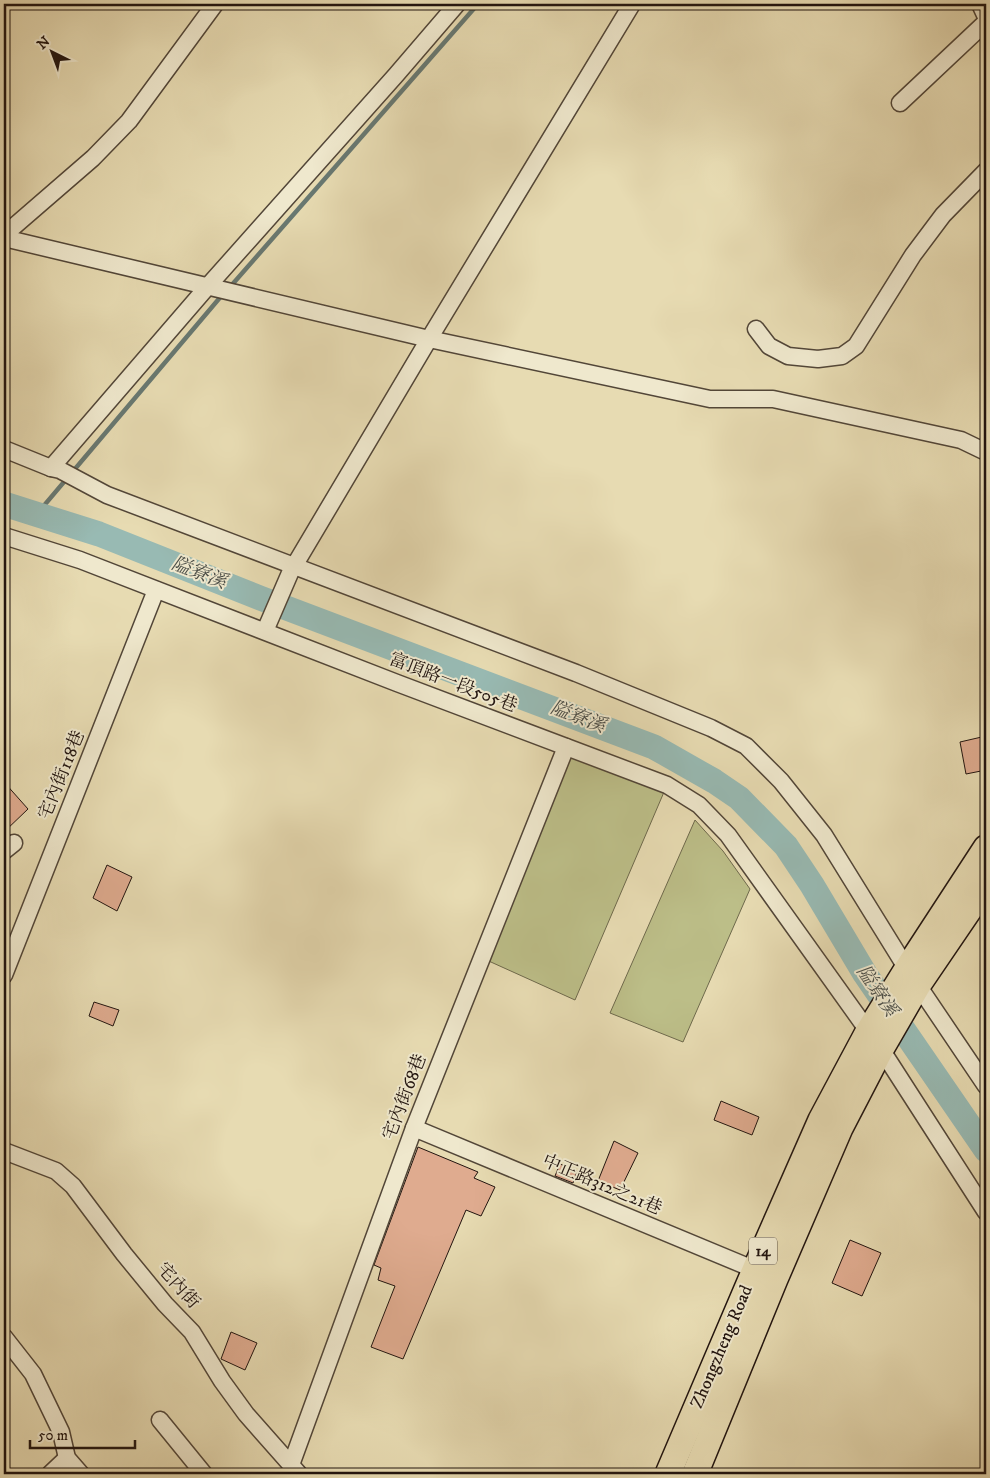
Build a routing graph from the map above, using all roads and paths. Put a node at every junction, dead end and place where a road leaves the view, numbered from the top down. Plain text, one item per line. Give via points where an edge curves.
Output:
1 (215, 4) edge
2 (457, 4) edge
3 (632, 4) edge
4 (980, 4) edge
5 (986, 17) edge
6 (986, 22) edge
7 (900, 103) dead end
8 (986, 170) edge
9 (4, 237) edge
10 (217, 288) junction
11 (756, 329) dead end
12 (429, 339) junction
13 (4, 449) edge
14 (986, 452) edge
15 (61, 472) junction
16 (4, 536) edge
17 (292, 570) junction
18 (156, 590) junction
19 (266, 627) junction
20 (566, 747) junction
21 (986, 848) edge
22 (986, 885) edge
23 (4, 975) edge
24 (913, 977) junction
25 (875, 1041) junction
26 (986, 1086) edge
27 (414, 1128) junction
28 (4, 1151) edge
29 (986, 1212) edge
30 (765, 1274) junction
31 (4, 1337) edge
32 (160, 1420) dead end
33 (67, 1458) junction
34 (295, 1470) edge
35 (674, 1472) edge
36 (50, 1474) edge
37 (80, 1474) edge
38 (204, 1474) edge
39 (695, 1474) edge

1 - 9 street via 129,121 93,158
2 - 10 street
3 - 12 street
4 - 5 street
6 - 7 street
8 - 11 street via 943,215 913,255 856,346 842,356 818,359 788,356 769,346
9 - 10 street
10 - 12 street
10 - 15 street
12 - 14 street via 710,399 773,399 960,440
12 - 17 street
13 - 15 street
15 - 17 street via 107,495
16 - 18 street, 富頂路一段505巷 via 80,560
17 - 19 street
17 - 24 street via 576,673 711,728 746,746 781,781 824,834
18 - 19 street, 富頂路一段505巷
18 - 23 street, 宅內街118巷
19 - 20 street, 富頂路一段505巷 via 396,683
20 - 25 street, 富頂路一段505巷 via 667,785 698,805 728,835
20 - 27 street, 宅內街68巷
21 - 24 main road, 14
22 - 24 main road, 14
24 - 25 main road, 14
24 - 26 street
25 - 29 street, 富頂路一段505巷
25 - 30 main road, Zhongzheng Road / 14 via 840,1128
27 - 30 street, 中正路312之21巷
27 - 34 street, 宅內街68巷
28 - 34 street, 宅內街 via 56,1171 73,1186 159,1297 192,1332 246,1414
30 - 35 main road, Zhongzheng Road / 14
30 - 39 main road, Zhongzheng Road / 14
31 - 33 street via 33,1374 61,1432
32 - 38 street
33 - 36 street
33 - 37 street

